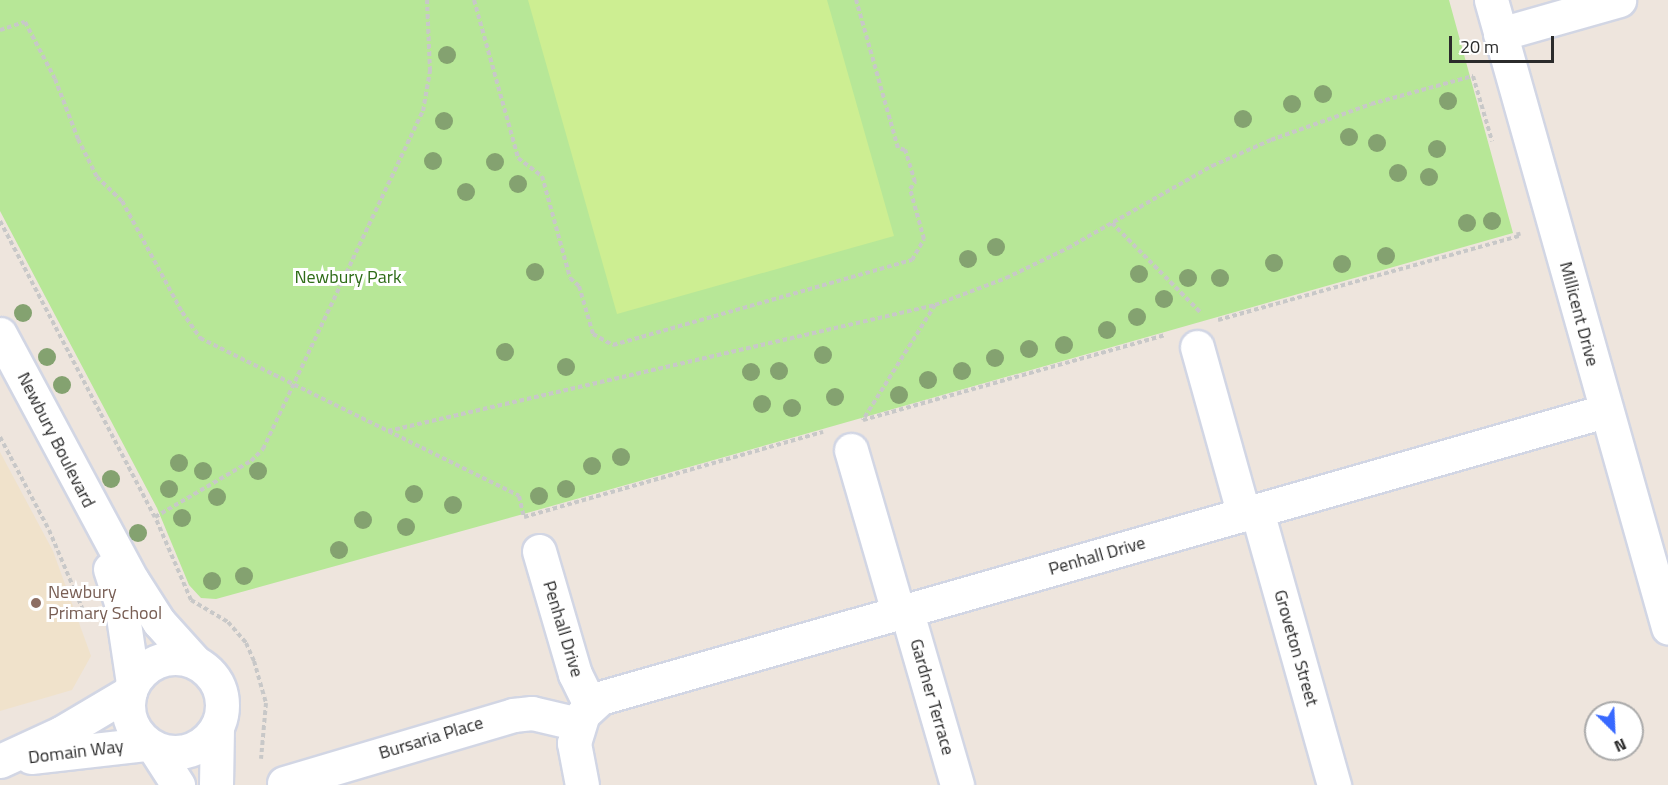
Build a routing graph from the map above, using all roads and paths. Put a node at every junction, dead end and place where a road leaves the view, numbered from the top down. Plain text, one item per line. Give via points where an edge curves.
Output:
1 (427, 0) edge
2 (474, 0) edge
3 (856, 0) edge
4 (1491, 0) edge
5 (1618, 0) edge
6 (0, 30) edge
7 (1500, 34) junction
8 (1493, 145) dead end
9 (0, 221) edge
10 (1112, 222) junction
11 (1516, 225) dead end
12 (935, 305) junction
13 (1202, 314) dead end
14 (0, 334) edge
15 (1166, 334) dead end
16 (1203, 335) joint
17 (294, 385) junction
18 (1605, 411) junction
19 (863, 420) junction
20 (388, 431) junction
21 (844, 434) junction
22 (0, 437) edge
23 (1251, 513) junction
24 (94, 515) junction
25 (155, 517) junction
26 (539, 551) dead end
27 (191, 600) dead end
28 (902, 610) junction
29 (89, 625) dead end
30 (1668, 627) edge
31 (195, 662) junction
32 (132, 687) junction
33 (585, 715) junction
34 (217, 729) junction
35 (151, 746) junction
36 (2, 761) edge
37 (284, 783) dead end
38 (178, 785) edge
39 (216, 785) edge
40 (582, 785) edge
41 (957, 785) edge
42 (1334, 785) edge

1 - 17 path via 430,70 423,111
2 - 3 path via 518,158 542,176 570,278 579,286 592,334 614,345 912,260 924,239 910,189 915,182 905,150 898,148
4 - 7 street, Millicent Drive
5 - 7 street
6 - 17 path via 25,22 55,79 97,177 122,201 200,338
7 - 18 street, Millicent Drive
8 - 10 path via 1473,76 1371,104 1271,140 1212,166
9 - 25 path
10 - 12 path via 1006,278
10 - 13 path
11 - 16 path via 1519,236
12 - 19 path
12 - 20 path
14 - 24 street, Newbury Boulevard
15 - 19 path
16 - 23 street, Groveton Street
17 - 20 path
17 - 25 path via 257,455
18 - 23 street, Penhall Drive
18 - 30 street, Millicent Drive
19 - 21 path
20 - 21 path via 519,496 524,518
21 - 28 street, Gardner Terrace
22 - 29 path via 49,530
23 - 28 street, Penhall Drive
23 - 42 street, Groveton Street
24 - 31 street, Newbury Boulevard via 145,602
24 - 32 street, Newbury Boulevard via 122,603
25 - 27 path
26 - 33 street, Penhall Drive
28 - 33 street, Penhall Drive via 622,690 600,698
28 - 41 street, Gardner Terrace
31 - 32 street via 165,659 147,668
31 - 34 street via 213,676 221,691 223,706
32 - 35 street via 130,721
32 - 36 street, Domain Way via 61,733
33 - 37 street, Bursaria Place via 513,715
33 - 40 street via 574,743
34 - 35 street via 203,744 185,752
34 - 39 street
35 - 36 street, Domain Way
35 - 38 street

